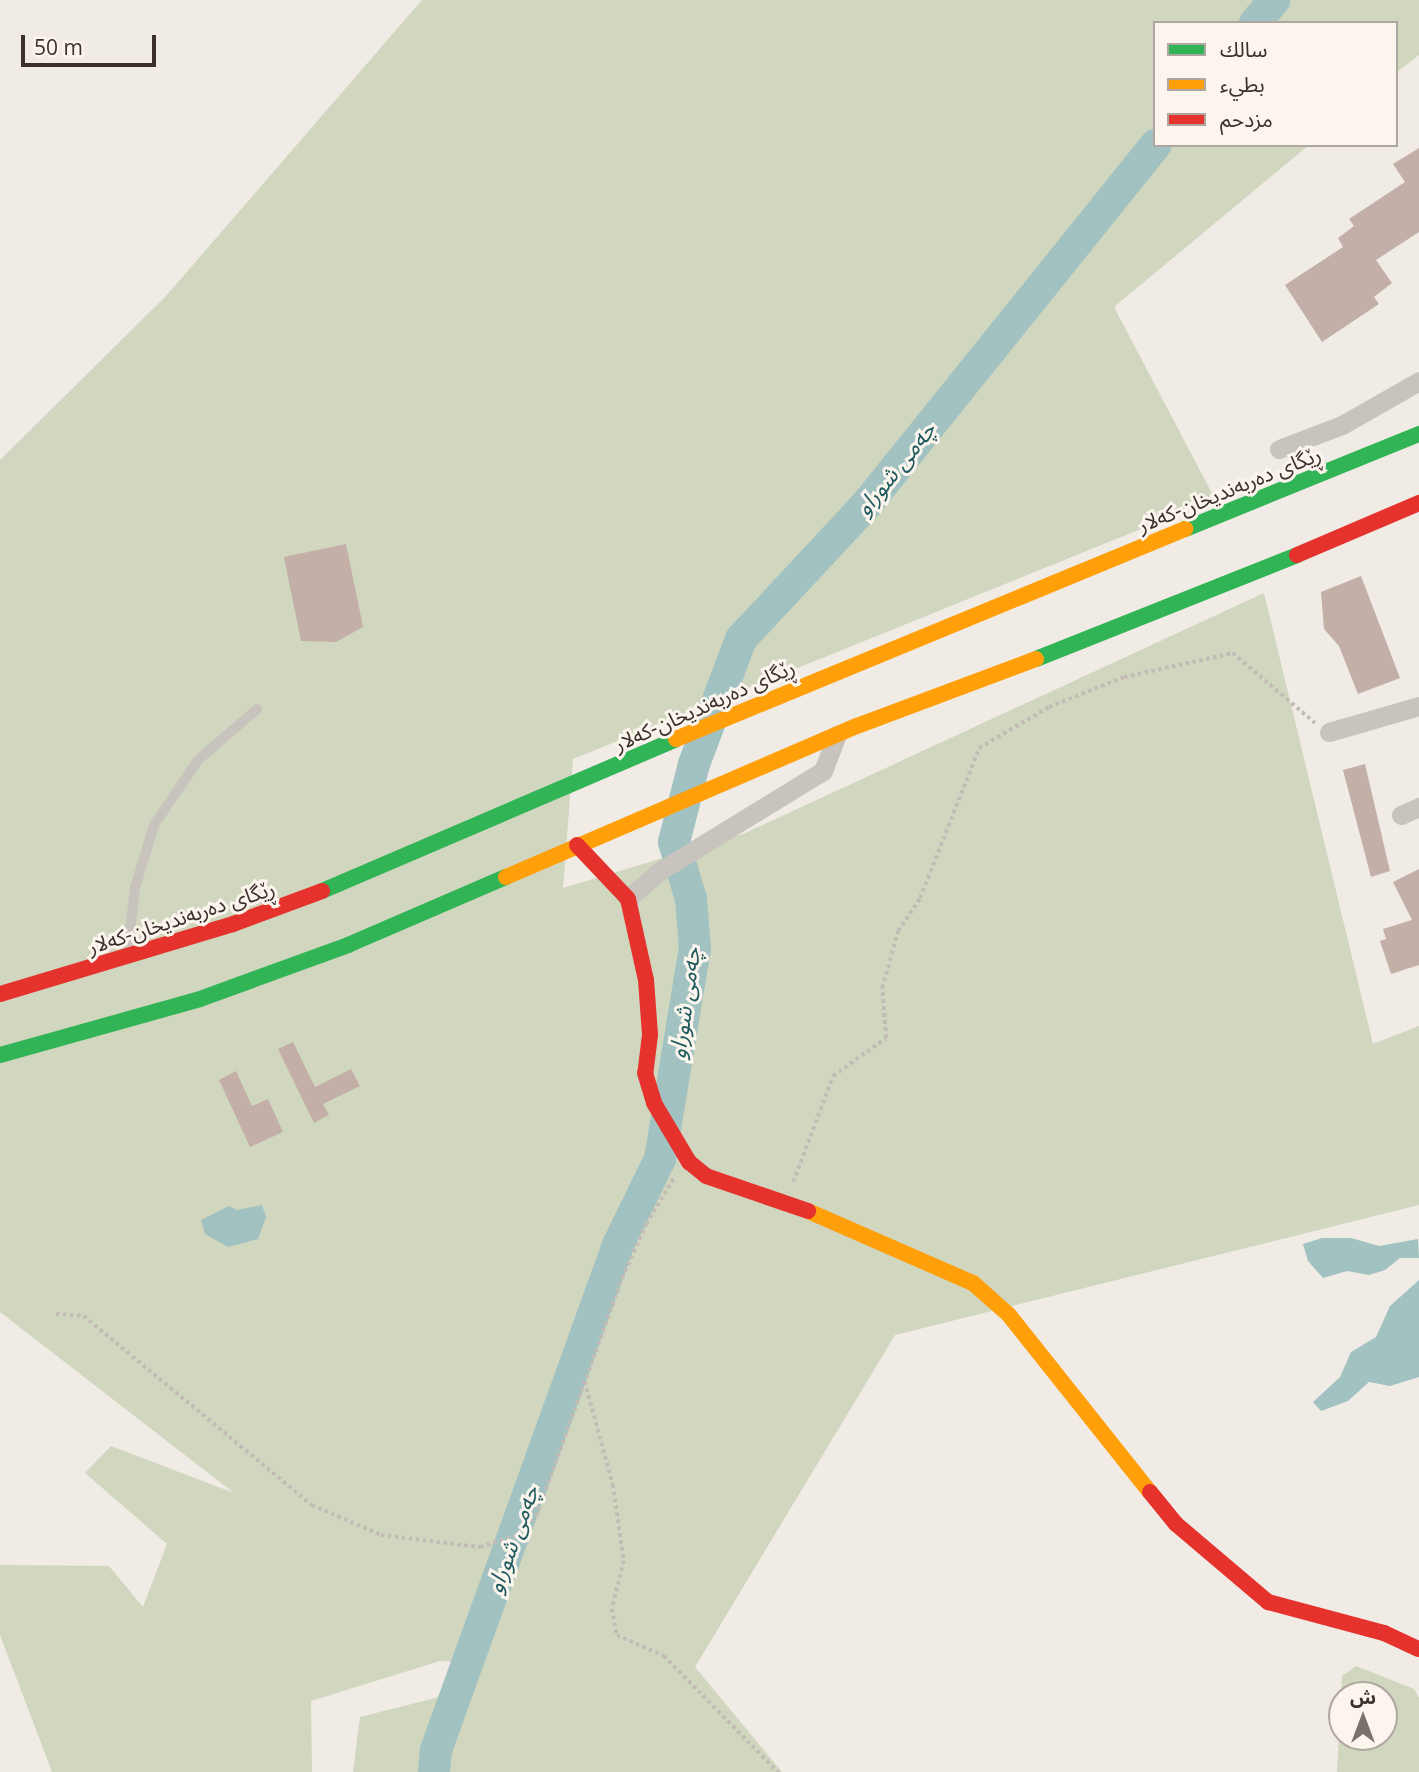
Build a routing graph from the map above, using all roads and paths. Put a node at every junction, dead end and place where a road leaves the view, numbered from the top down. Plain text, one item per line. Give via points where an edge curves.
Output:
1 (1419, 381) edge
2 (1419, 434) edge
3 (1279, 449) dead end
4 (1419, 503) edge
5 (1419, 706) edge
6 (257, 709) dead end
7 (1329, 732) joint
8 (838, 734) junction
9 (1419, 807) edge
10 (1401, 815) dead end
11 (578, 845) junction
12 (628, 899) junction
13 (127, 958) junction
14 (0, 994) edge
15 (0, 1055) edge
16 (689, 1162) junction
17 (786, 1203) junction
18 (55, 1314) dead end
19 (584, 1381) junction
20 (1419, 1649) edge
21 (778, 1772) edge

1 - 3 street via 1342,425
2 - 13 main road, ڕێگای دەربەندیخان-کەلار via 834,671 342,883
4 - 8 main road via 1181,605
5 - 7 street
6 - 13 lane via 198,760 154,825 135,888
7 - 17 path via 1233,653 1124,677 1049,707 979,748 920,898 898,931 882,988 886,1038 833,1076
8 - 11 main road
8 - 12 street via 823,771 658,872
9 - 10 street
11 - 12 main road
11 - 15 main road via 348,945 200,999
12 - 16 main road via 646,980 650,1035 646,1073 654,1103
13 - 14 main road, ڕێگای دەربەندیخان-کەلار
16 - 17 main road via 706,1176
16 - 19 path via 669,1183 646,1224
17 - 20 main road via 972,1283 1009,1315 1176,1524 1268,1602 1384,1633
18 - 19 path via 84,1316 312,1505 381,1535 480,1546 516,1535 536,1516
19 - 21 path via 613,1485 624,1562 612,1609 617,1634 664,1656

